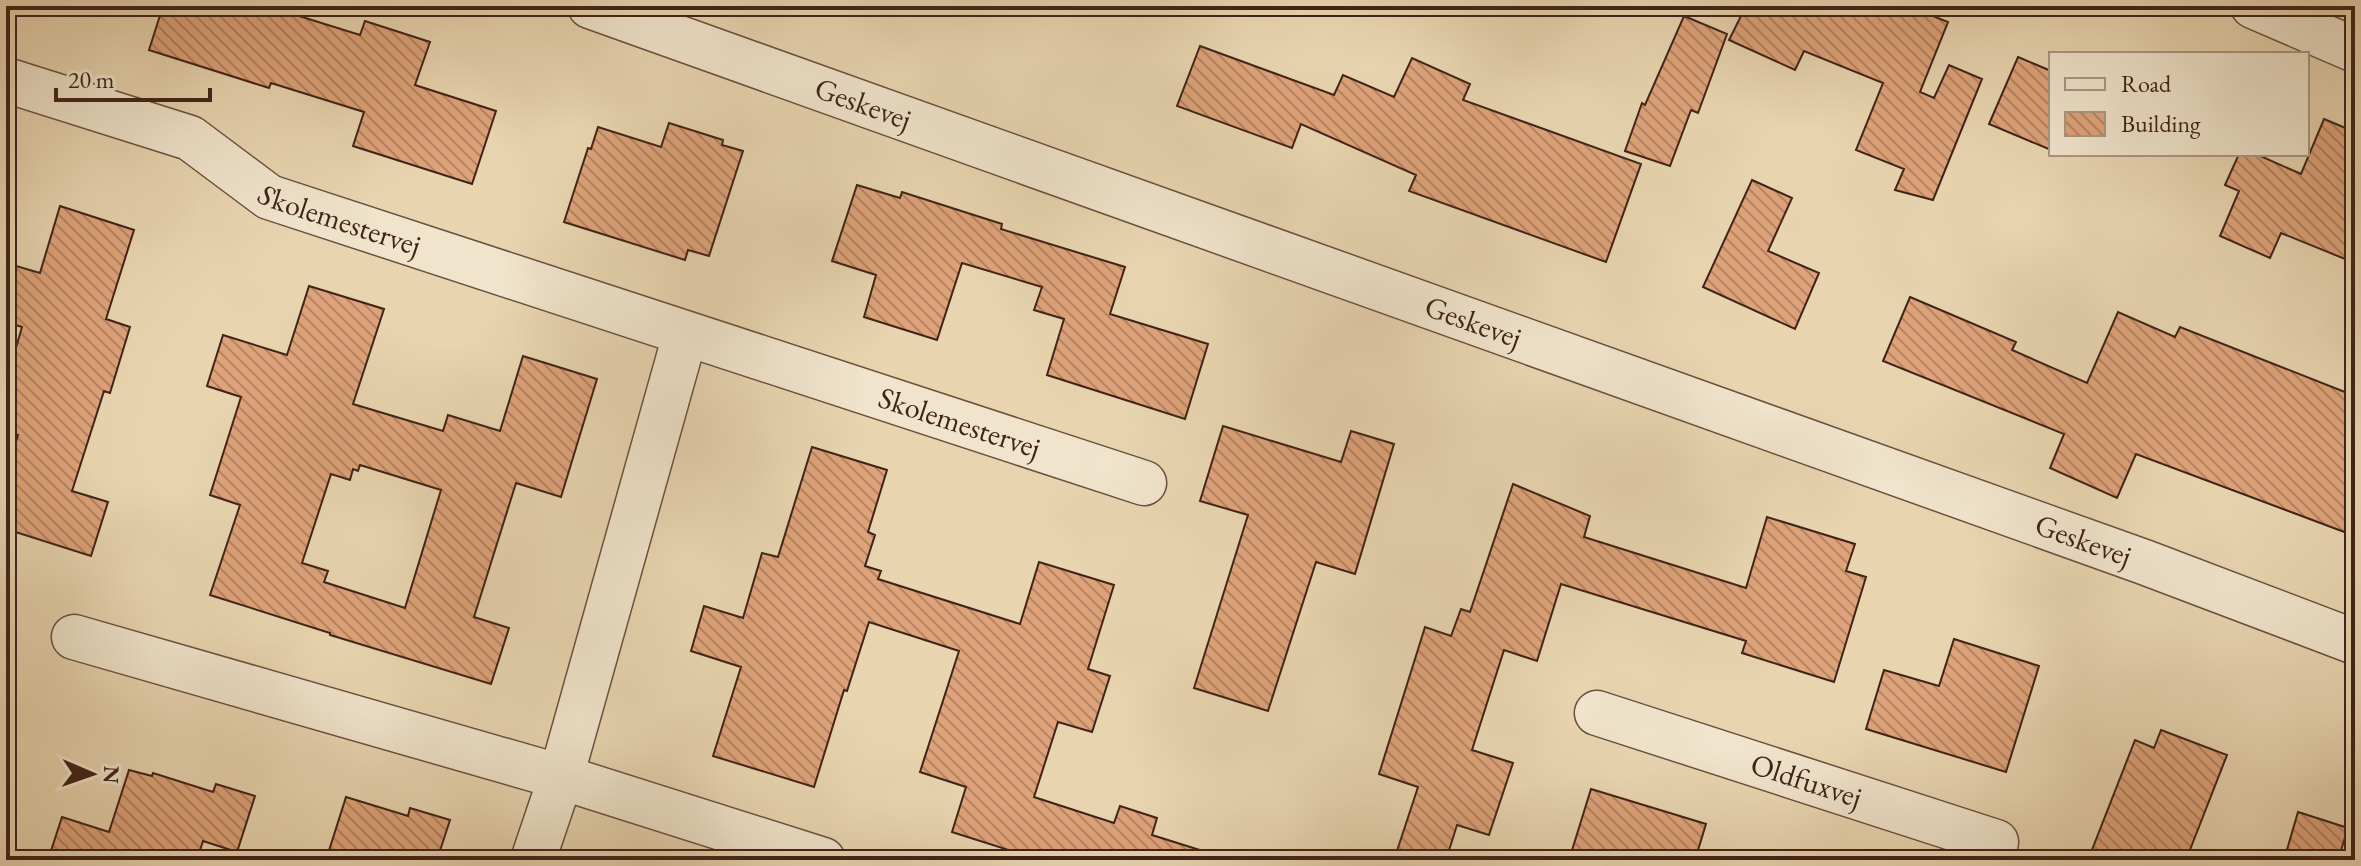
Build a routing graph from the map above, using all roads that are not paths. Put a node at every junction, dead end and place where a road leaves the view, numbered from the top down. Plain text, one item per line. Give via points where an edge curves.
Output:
1 (590, 6) edge
2 (2253, 6) edge
3 (2355, 50) edge
4 (6, 80) edge
5 (685, 335) junction
6 (1144, 483) dead end
7 (74, 637) dead end
8 (2355, 642) edge
9 (1597, 713) dead end
10 (561, 777) junction
11 (533, 860) edge
12 (823, 860) edge
13 (1991, 860) edge

1 - 8 street, Geskevej
2 - 3 street
4 - 5 street, Skolemestervej via 190,138 269,197
5 - 6 street, Skolemestervej
5 - 10 street
7 - 10 street
9 - 13 street, Oldfuxvej via 1996,842
10 - 11 street
10 - 12 street

